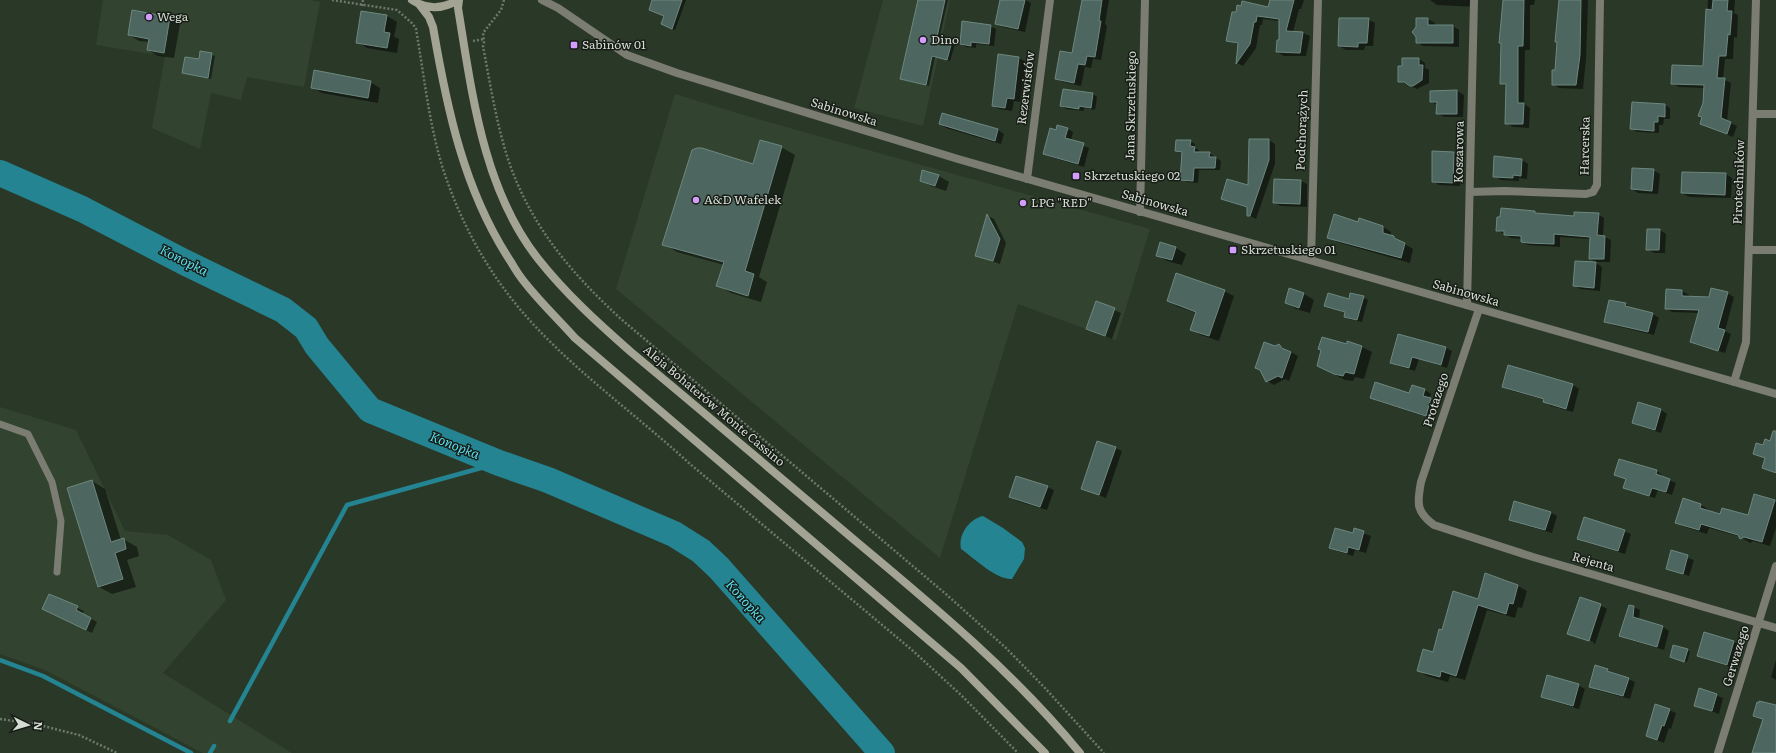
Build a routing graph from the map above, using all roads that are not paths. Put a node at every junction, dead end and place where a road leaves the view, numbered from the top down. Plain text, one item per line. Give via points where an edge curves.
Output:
1 (459, 0) edge
2 (542, 0) edge
3 (1050, 0) edge
4 (1145, 0) edge
5 (1318, 0) edge
6 (1474, 0) edge
7 (1600, 0) edge
8 (1756, 0) edge
9 (416, 2) edge
10 (1753, 114) junction
11 (1776, 114) edge
12 (1027, 179) junction
13 (1470, 192) junction
14 (1140, 212) junction
15 (1749, 250) junction
16 (1776, 250) edge
17 (1310, 260) junction
18 (1467, 305) junction
19 (1479, 309) junction
20 (1734, 382) junction
21 (1776, 394) edge
22 (0, 424) edge
23 (1418, 500) joint
24 (1776, 566) edge
25 (57, 572) dead end
26 (1758, 623) junction
27 (1776, 628) edge
28 (1045, 753) edge
29 (1080, 753) edge
30 (1718, 753) edge

1 - 9 main road via 440,8
1 - 29 main road, Aleja Bohaterów Monte Cassino via 466,58 487,161 519,230 538,258 577,302 631,352 981,648 1063,732
2 - 12 street, Sabinowska via 634,58
3 - 12 street, Rezerwistów
4 - 14 street, Jana Skrzetuskiego
5 - 17 street, Podchorążych
6 - 13 street, Koszarowa
7 - 13 street, Harcerska via 1597,185 1593,192
8 - 10 street, Pirotechników
9 - 28 main road via 429,17 433,27 452,121 465,168 498,243 525,284 575,338 962,668
10 - 11 street
10 - 15 street, Pirotechników
12 - 14 street, Sabinowska
13 - 18 street, Koszarowa
14 - 17 street, Sabinowska
15 - 16 street
15 - 20 street, Pirotechników via 1746,342
17 - 18 street, Sabinowska
18 - 19 street, Sabinowska
19 - 20 street, Sabinowska
19 - 23 street, Protazego via 1421,482
20 - 21 street, Sabinowska
22 - 25 lane via 28,434 52,482 61,521
23 - 26 street, Rejenta via 1420,512 1434,525
24 - 26 street, Gerwazego
26 - 27 street, Rejenta
26 - 30 street, Gerwazego

